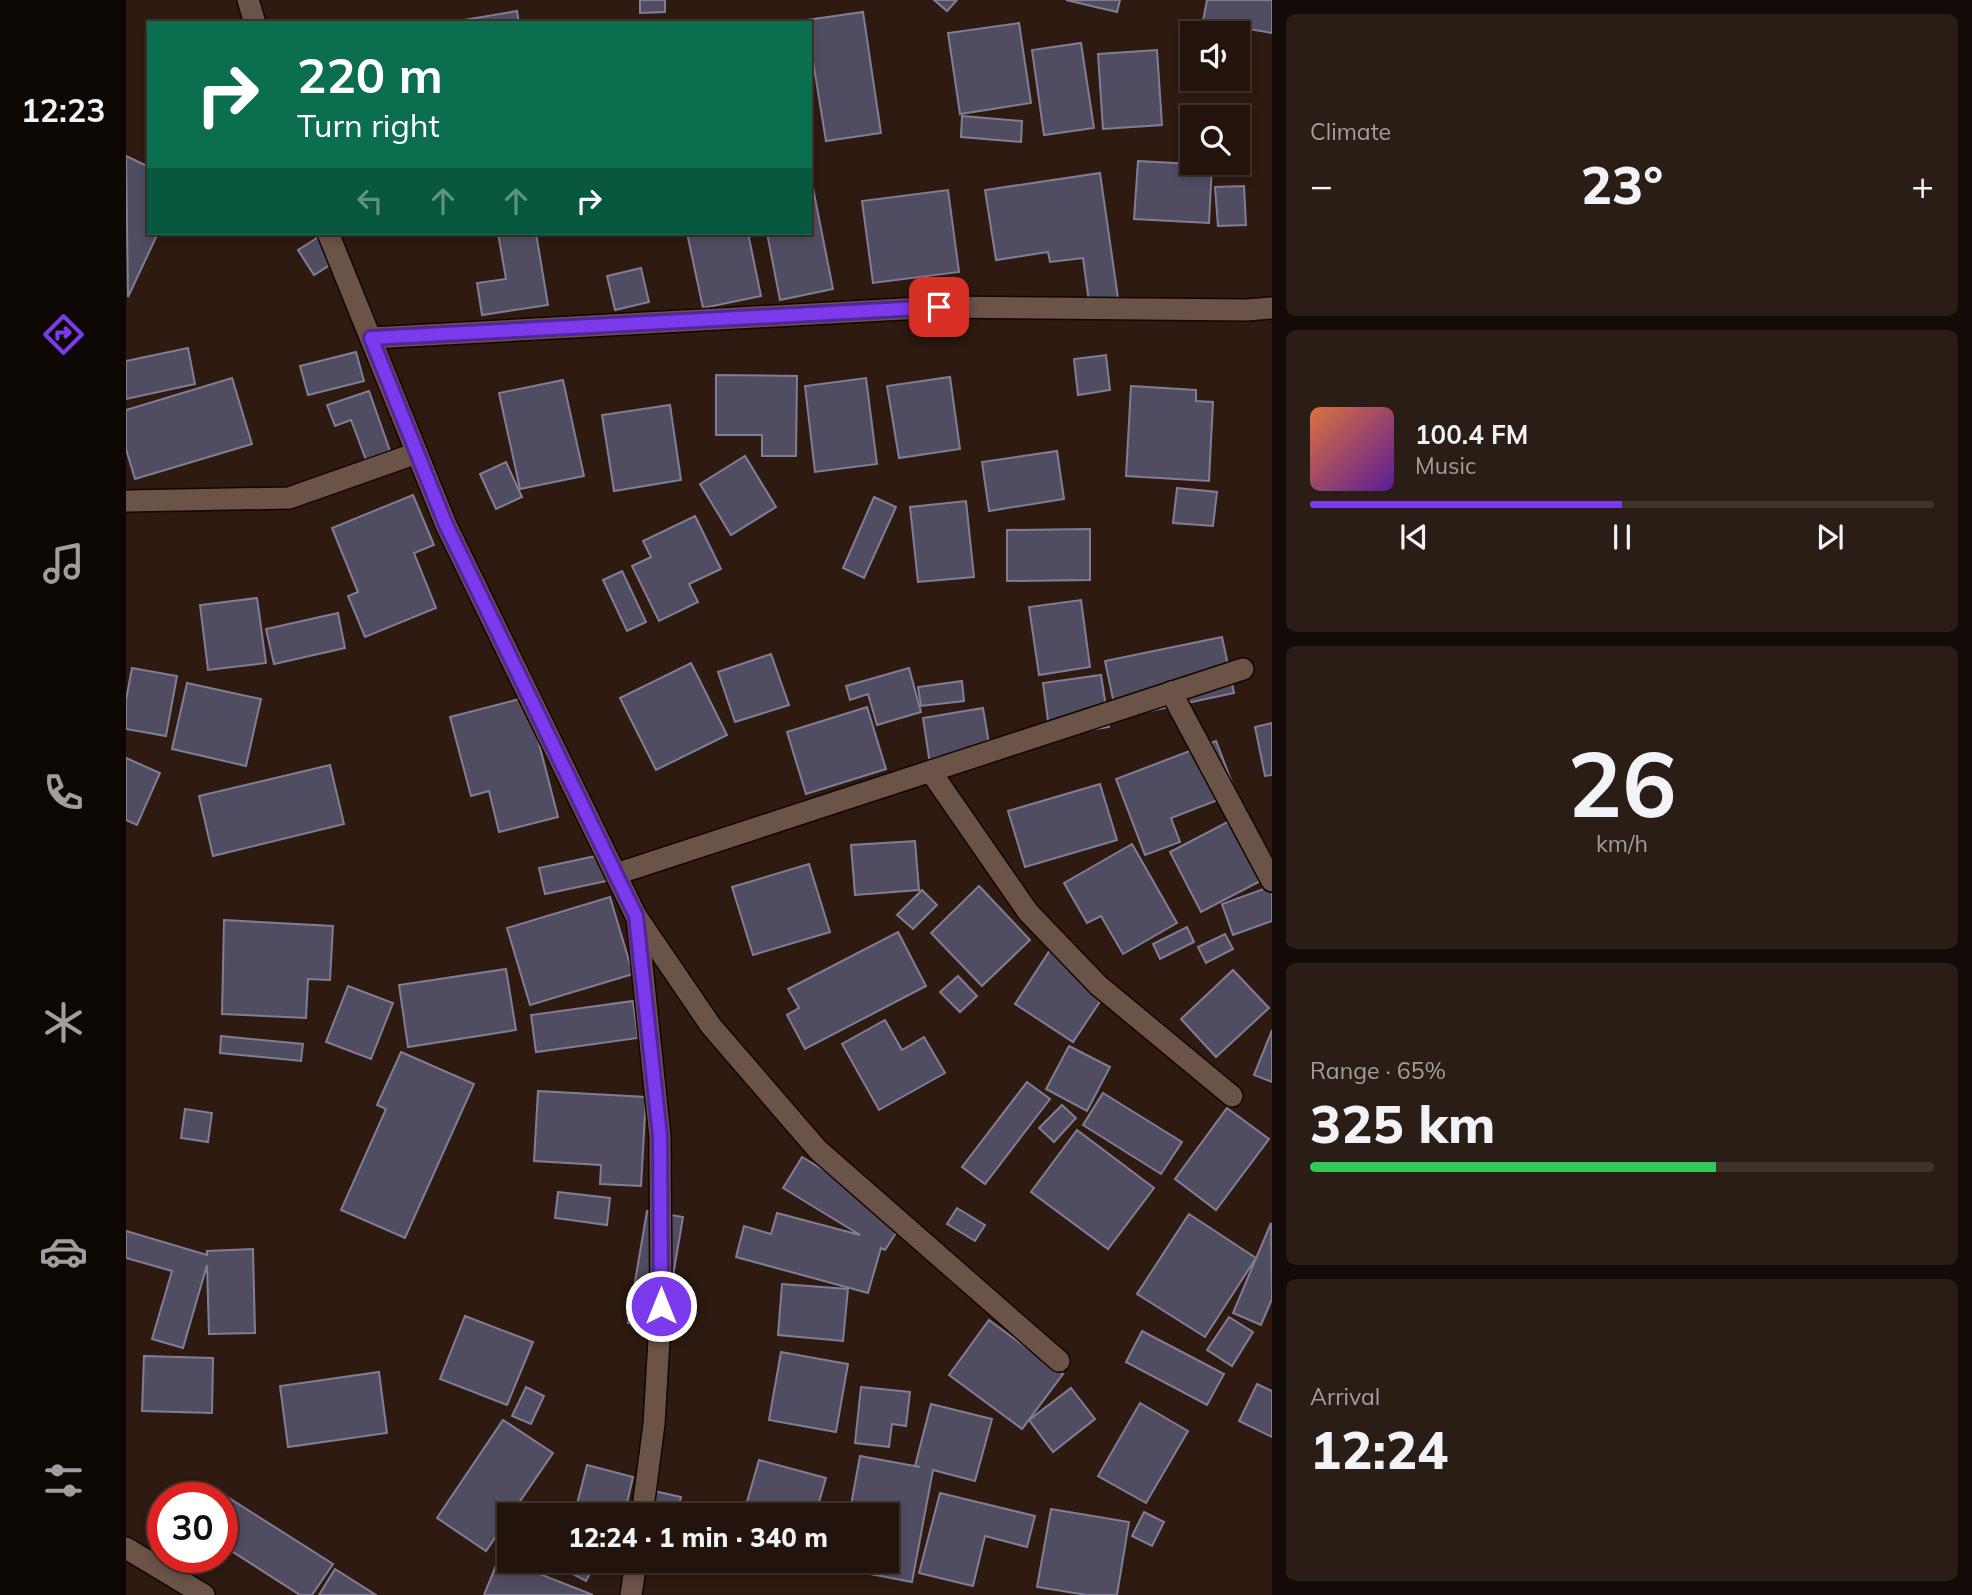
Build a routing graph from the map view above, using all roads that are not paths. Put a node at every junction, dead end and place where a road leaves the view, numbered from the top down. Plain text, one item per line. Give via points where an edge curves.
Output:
1 (248, 0) edge
2 (253, 21) edge
3 (329, 235) edge
4 (1272, 308) edge
5 (371, 338) junction
6 (417, 453) junction
7 (126, 501) edge
8 (1243, 669) dead end
9 (1171, 692) junction
10 (931, 772) junction
11 (616, 874) junction
12 (1272, 881) edge
13 (636, 916) junction
14 (1232, 1096) dead end
15 (1059, 1361) dead end
16 (644, 1503) edge
17 (126, 1548) edge
18 (634, 1573) edge
19 (204, 1595) edge
20 (631, 1595) edge

1 - 2 street
3 - 5 street
4 - 5 street via 939,307
5 - 6 street
6 - 7 street via 289,498
6 - 11 street via 446,525
8 - 9 street
9 - 10 street
9 - 12 street
10 - 11 street
10 - 14 street via 1028,912 1098,985
11 - 13 street
13 - 15 street via 711,1026 818,1150
13 - 16 street via 660,1163 661,1306
17 - 19 street
18 - 20 street

